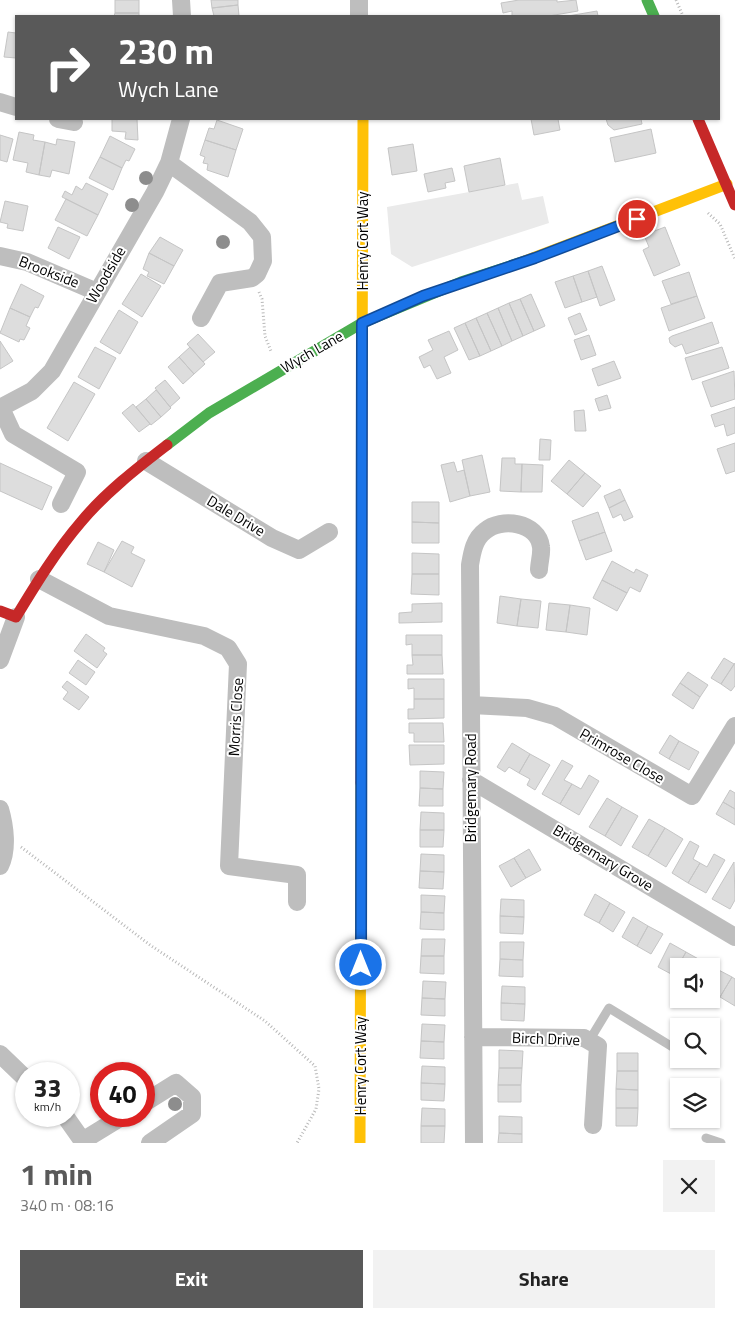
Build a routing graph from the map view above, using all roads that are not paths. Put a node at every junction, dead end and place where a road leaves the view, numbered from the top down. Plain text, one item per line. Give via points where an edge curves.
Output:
1 (181, 0) edge
2 (359, 0) edge
3 (648, 0) edge
4 (182, 15) edge
5 (359, 15) edge
6 (654, 15) edge
7 (0, 102) edge
8 (15, 107) edge
9 (181, 120) edge
10 (362, 120) edge
11 (698, 120) edge
12 (168, 162) junction
13 (727, 184) junction
14 (735, 205) edge
15 (0, 256) edge
16 (97, 292) junction
17 (200, 318) dead end
18 (362, 323) junction
19 (0, 408) edge
20 (146, 461) junction
21 (61, 504) dead end
22 (329, 532) dead end
23 (539, 570) dead end
24 (39, 579) junction
25 (8, 614) edge
26 (0, 660) edge
27 (472, 705) junction
28 (734, 726) edge
29 (471, 780) junction
30 (0, 809) edge
31 (0, 866) edge
32 (297, 902) dead end
33 (735, 937) edge
34 (473, 1037) junction
35 (590, 1041) junction
36 (670, 1045) edge
37 (0, 1054) edge
38 (15, 1068) edge
39 (155, 1096) edge
40 (593, 1125) dead end
41 (73, 1127) edge
42 (106, 1127) edge
43 (706, 1138) dead end
44 (84, 1142) edge
45 (150, 1143) edge
46 (360, 1143) edge
47 (474, 1143) edge
48 (721, 1143) edge

1 - 4 street
2 - 5 street
3 - 6 street
7 - 8 street
9 - 12 street, Woodside
10 - 18 street, Henry Cort Way
11 - 13 street
12 - 16 street, Woodside via 155,192
12 - 17 street via 250,222 262,237 263,261 257,274 252,278 220,283
13 - 14 street
13 - 18 street, Wych Lane via 535,258 423,296
15 - 16 street, Brookside via 27,262
16 - 19 street, Woodside via 52,371 32,391
18 - 20 street, Wych Lane via 209,413
18 - 46 street, Henry Cort Way
19 - 21 street, Woodside via 13,434 77,472
20 - 22 street, Dale Drive via 272,538 299,550
20 - 24 street, Wych Lane via 81,522
23 - 27 street, Bridgemary Road via 541,547 537,536 528,528 513,523 496,523 483,531 474,545 470,565
24 - 25 street, Wych Lane
24 - 32 street, Morris Close via 109,616 204,636 228,648 238,664 229,866 297,874
25 - 26 street, Wych Lane
27 - 28 street, Primrose Close via 527,708 555,716 692,796
27 - 29 street, Bridgemary Road
29 - 33 street, Bridgemary Grove
29 - 34 street, Bridgemary Road
30 - 31 street via 4,835
34 - 35 street, Birch Drive via 584,1038
34 - 47 street, Bridgemary Road
35 - 36 lane via 609,1008
35 - 40 street, Birch Drive via 598,1046
37 - 38 street
39 - 45 street via 176,1083 192,1097 192,1114
41 - 44 street
42 - 44 street
43 - 48 lane

